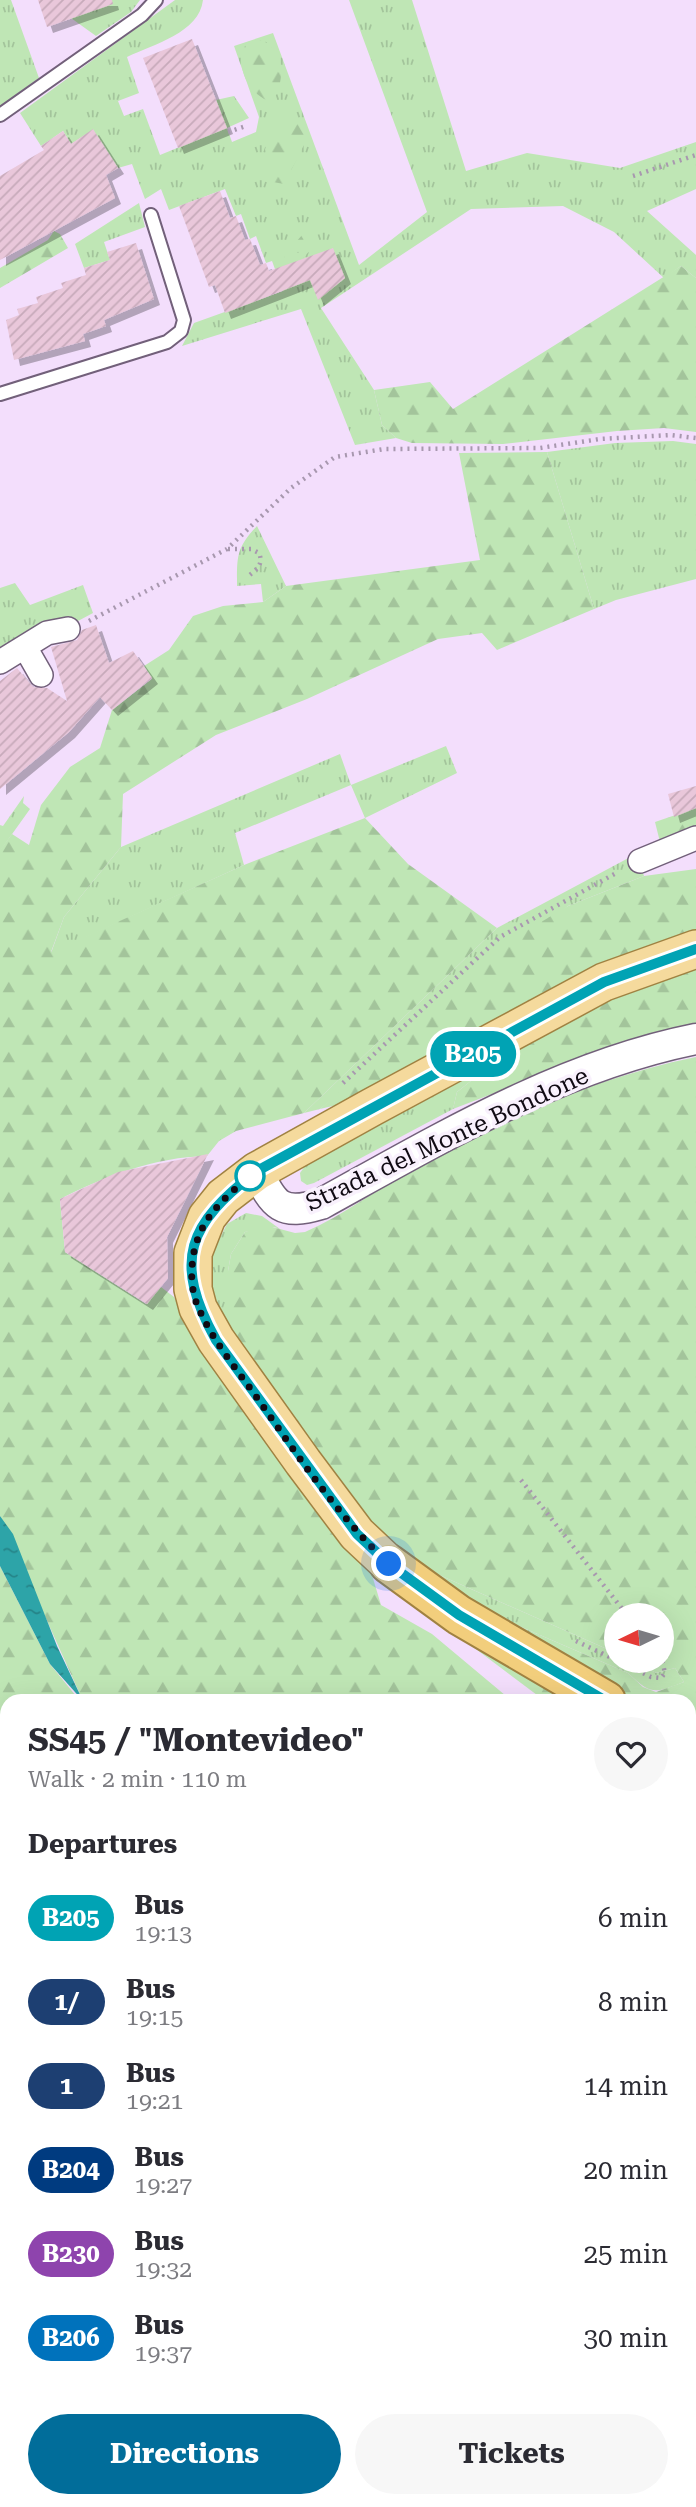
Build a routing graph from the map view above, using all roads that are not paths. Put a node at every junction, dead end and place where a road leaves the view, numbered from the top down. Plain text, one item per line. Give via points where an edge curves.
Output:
1 (156, 0) edge
2 (0, 115) edge
3 (151, 215) dead end
4 (0, 394) edge
5 (68, 629) road end
6 (24, 647) junction
7 (0, 662) edge
8 (41, 675) dead end
9 (696, 838) edge
10 (640, 861) road end
11 (696, 949) edge
12 (696, 1039) edge
13 (257, 1171) junction
14 (389, 1564) joint
15 (594, 1694) edge

1 - 2 lane via 142,15
3 - 4 lane via 184,320 181,331 167,342
5 - 6 street via 47,633
6 - 7 street
6 - 8 street
9 - 10 street
11 - 13 main road via 604,982
12 - 13 street, Strada del Monte Bondone via 586,1072 506,1107 426,1144 313,1207 295,1210 275,1203
13 - 14 main road via 223,1197 198,1234 191,1271 198,1308 303,1462 357,1534
14 - 15 highway via 459,1615

